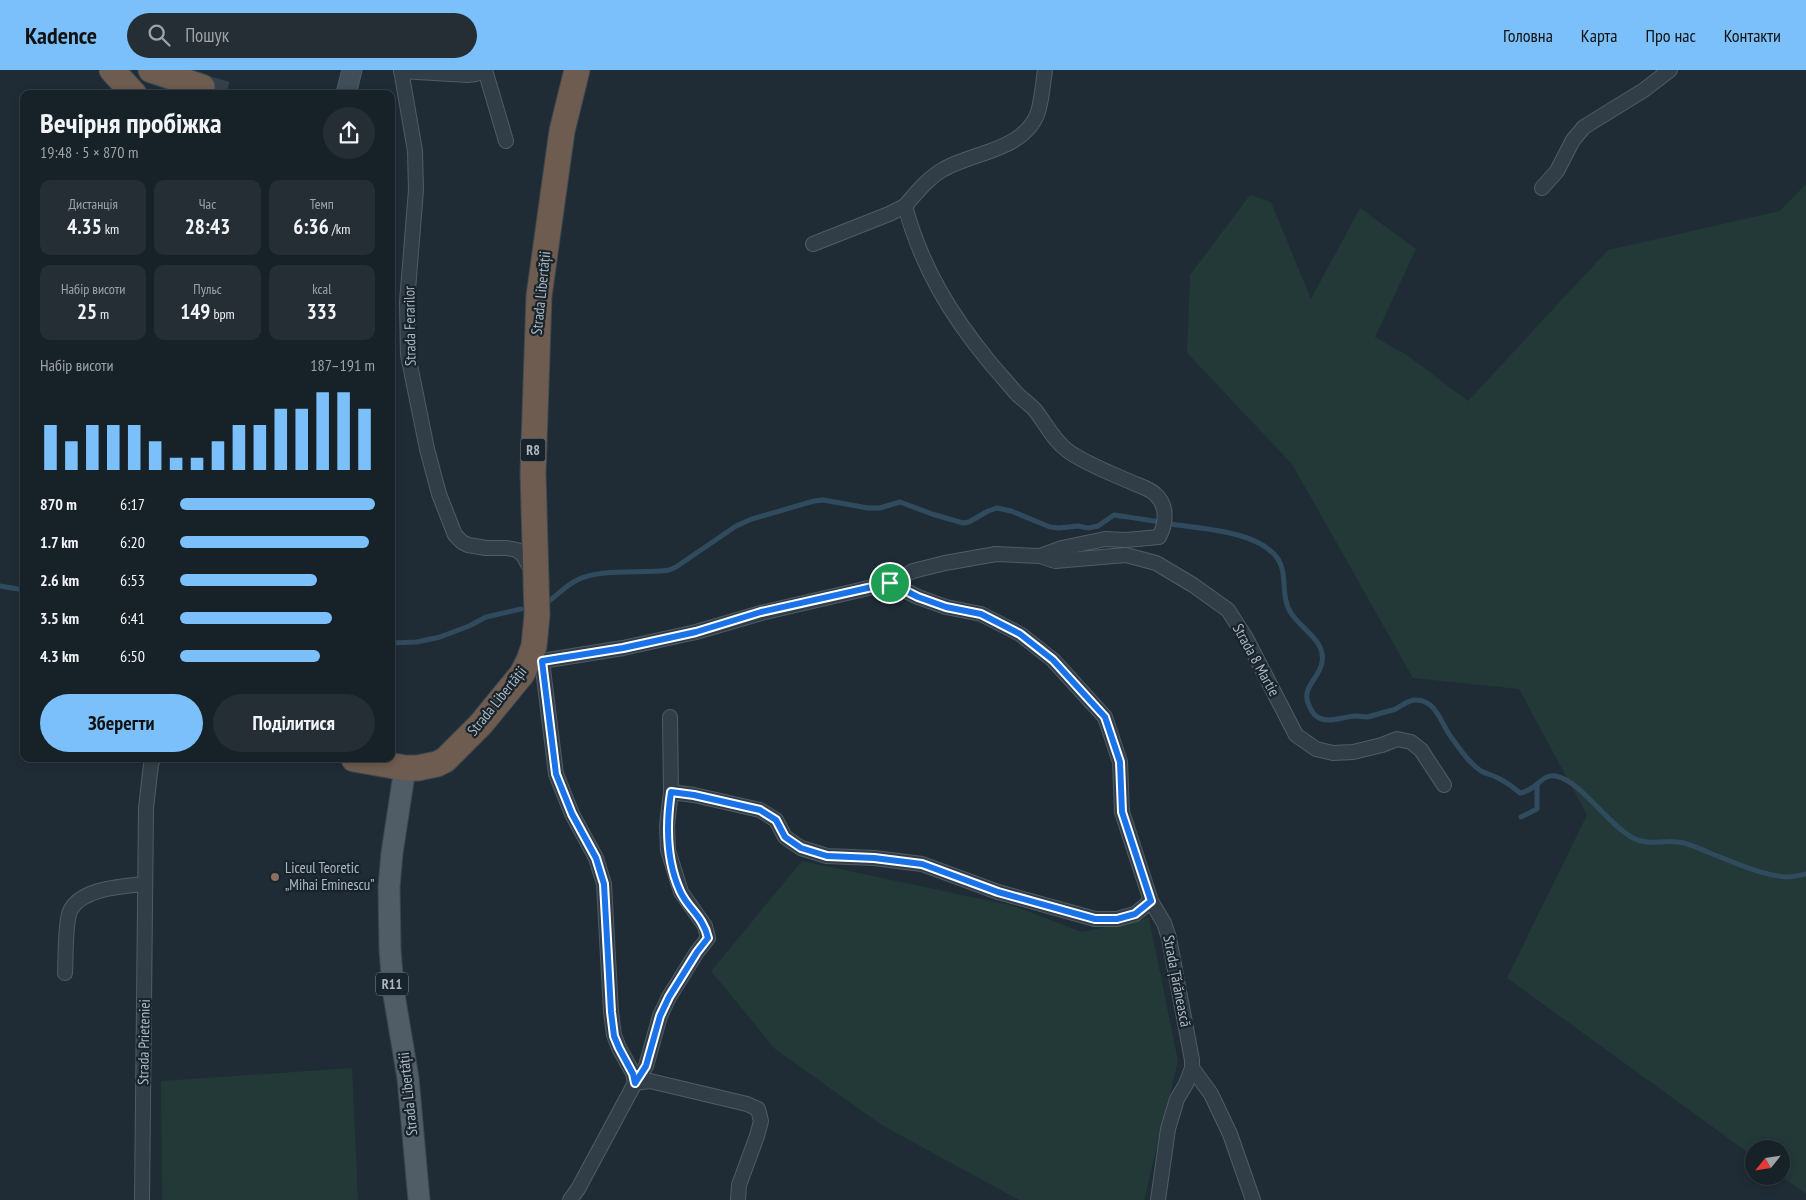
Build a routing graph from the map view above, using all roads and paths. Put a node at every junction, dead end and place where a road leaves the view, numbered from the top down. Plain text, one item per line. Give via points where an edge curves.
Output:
1 (112, 70) edge
2 (151, 70) edge
3 (352, 70) edge
4 (485, 70) edge
5 (577, 70) edge
6 (1045, 70) edge
7 (1670, 70) edge
8 (401, 71) edge
9 (202, 87) tunnel mouth
10 (130, 90) edge
11 (347, 90) edge
12 (506, 141) dead end
13 (1542, 188) dead end
14 (905, 206) junction
15 (813, 244) dead end
16 (1040, 556) junction
17 (536, 579) junction
18 (890, 583) junction
19 (536, 660) junction
20 (670, 717) dead end
21 (152, 762) edge
22 (371, 762) edge
23 (405, 768) junction
24 (1444, 785) dead end
25 (671, 792) junction
26 (146, 884) junction
27 (1151, 901) junction
28 (65, 973) dead end
29 (1192, 1068) junction
30 (635, 1083) junction
31 (142, 1200) edge
32 (419, 1200) edge
33 (570, 1200) edge
34 (738, 1200) edge
35 (1158, 1200) edge
36 (1253, 1200) edge

1 - 10 highway
2 - 9 highway
3 - 11 street
4 - 8 street, Strada Ferarilor via 467,75
4 - 12 street, Strada Ferarilor
5 - 17 highway, Strada Libertății / R8 via 562,131 539,296 533,473
6 - 14 street via 1038,113 1026,132 1010,142 943,169
7 - 13 street via 1584,127
8 - 17 street, Strada Ferarilor via 415,151 416,190 407,302 408,355 427,449 439,494 455,535 468,545 517,550
14 - 15 street
14 - 16 street, Strada 8 Martie via 918,249 935,286 961,326 991,364 1035,410 1051,434 1067,450 1091,465 1156,494 1164,507 1164,523 1159,537 1104,539
16 - 18 street, Strada 8 Martie via 996,554 945,563 914,571
16 - 24 street, Strada 8 Martie via 1055,561 1126,555 1156,563 1228,610 1296,735 1316,749 1333,753 1353,752 1397,739 1411,742 1421,750
17 - 19 highway, Strada Libertății / R8
18 - 19 street, Strada 8 Martie via 632,646
18 - 27 street via 946,607 981,614 1020,634 1053,660 1105,717 1120,762 1122,812
19 - 23 highway, Strada Libertății / R8 via 445,760 428,766
19 - 30 street via 556,774 572,814 596,858 604,884 614,1036
20 - 25 street
21 - 26 street, Strada Prieteniei via 146,808
22 - 23 highway, R8
23 - 32 main road, Strada Libertății / R11 via 389,887 390,949 394,996 408,1078
25 - 27 street via 760,810 776,820 785,837 801,848 827,856 922,864 998,892 1095,919 1117,919 1135,914
25 - 30 street via 668,850 680,892 705,926 708,938 669,997 660,1016 646,1066
26 - 28 street via 115,886 88,895 75,904 69,914
26 - 31 street, Strada Prieteniei
27 - 29 street, Strada Țărănească via 1169,938
29 - 35 street via 1168,1129
29 - 36 street, Strada Țărănească via 1211,1094 1230,1134
30 - 33 street
30 - 34 street via 669,1084 758,1109 761,1121 739,1185

